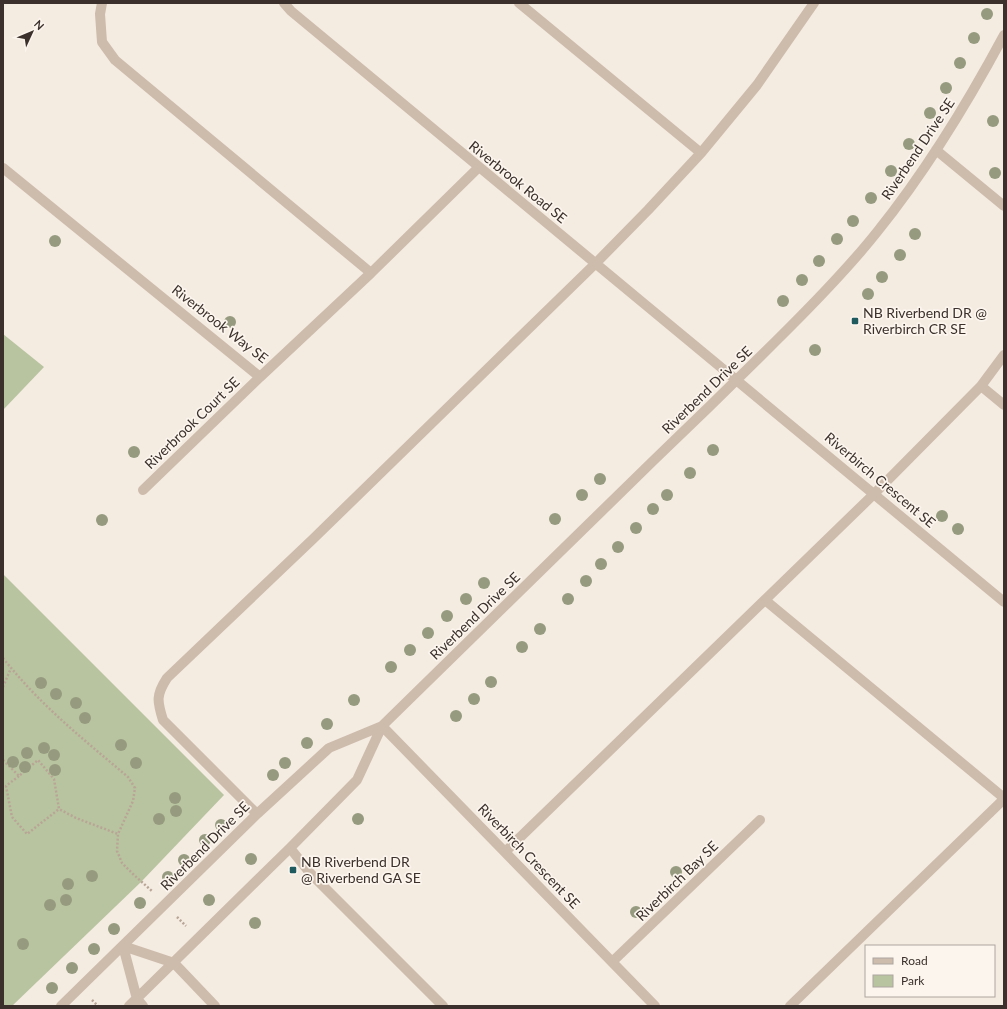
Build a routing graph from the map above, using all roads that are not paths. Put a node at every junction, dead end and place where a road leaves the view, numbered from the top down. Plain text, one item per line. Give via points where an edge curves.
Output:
1 (102, 3) edge
2 (284, 3) edge
3 (519, 3) edge
4 (814, 3) edge
5 (1004, 35) edge
6 (936, 150) junction
7 (701, 153) junction
8 (3, 168) edge
9 (478, 168) junction
10 (1004, 206) edge
11 (596, 263) junction
12 (371, 273) junction
13 (1004, 355) edge
14 (260, 377) junction
15 (737, 381) junction
16 (981, 386) junction
17 (1004, 405) edge
18 (143, 490) dead end
19 (874, 494) junction
20 (765, 600) junction
21 (1004, 602) edge
22 (382, 726) junction
23 (1004, 799) edge
24 (257, 814) junction
25 (760, 820) dead end
26 (290, 848) junction
27 (505, 852) junction
28 (122, 946) junction
29 (612, 962) junction
30 (174, 963) junction
31 (136, 1004) edge
32 (61, 1006) edge
33 (216, 1006) edge
34 (443, 1006) edge
35 (655, 1006) edge
36 (790, 1006) edge

1 - 12 street via 102,42 115,60
2 - 9 street, Riverbrook Road SE
3 - 7 street
4 - 7 street via 757,85
5 - 6 street, Riverbend Drive SE
6 - 10 street
6 - 15 street, Riverbend Drive SE via 876,234
7 - 11 street
8 - 14 street, Riverbrook Way SE
9 - 11 street, Riverbrook Road SE
9 - 12 street, Riverbrook Way SE
11 - 15 street, Riverbrook Road SE
11 - 24 street via 319,534 167,678 159,690 158,706 163,720
12 - 14 street, Riverbrook Way SE
13 - 16 street
14 - 18 street, Riverbrook Court SE
15 - 19 street, Riverbirch Crescent SE
15 - 22 street, Riverbend Drive SE
16 - 17 street
16 - 19 street
19 - 20 street
19 - 21 street, Riverbirch Crescent SE
20 - 23 street
20 - 27 street
22 - 24 street, Riverbend Drive SE via 329,748
22 - 26 street, Riverbend Drive SE via 357,780
22 - 27 street, Riverbirch Crescent SE
23 - 36 street
24 - 28 street, Riverbend Drive SE
25 - 29 street, Riverbirch Bay SE
26 - 30 street, Riverbend Drive SE
26 - 34 street via 310,873
27 - 29 street, Riverbirch Crescent SE
28 - 30 street
28 - 31 street
28 - 32 street, Riverbend Drive SE
29 - 35 street, Riverbirch Crescent SE
30 - 31 street, Riverbend Drive SE
30 - 33 street

